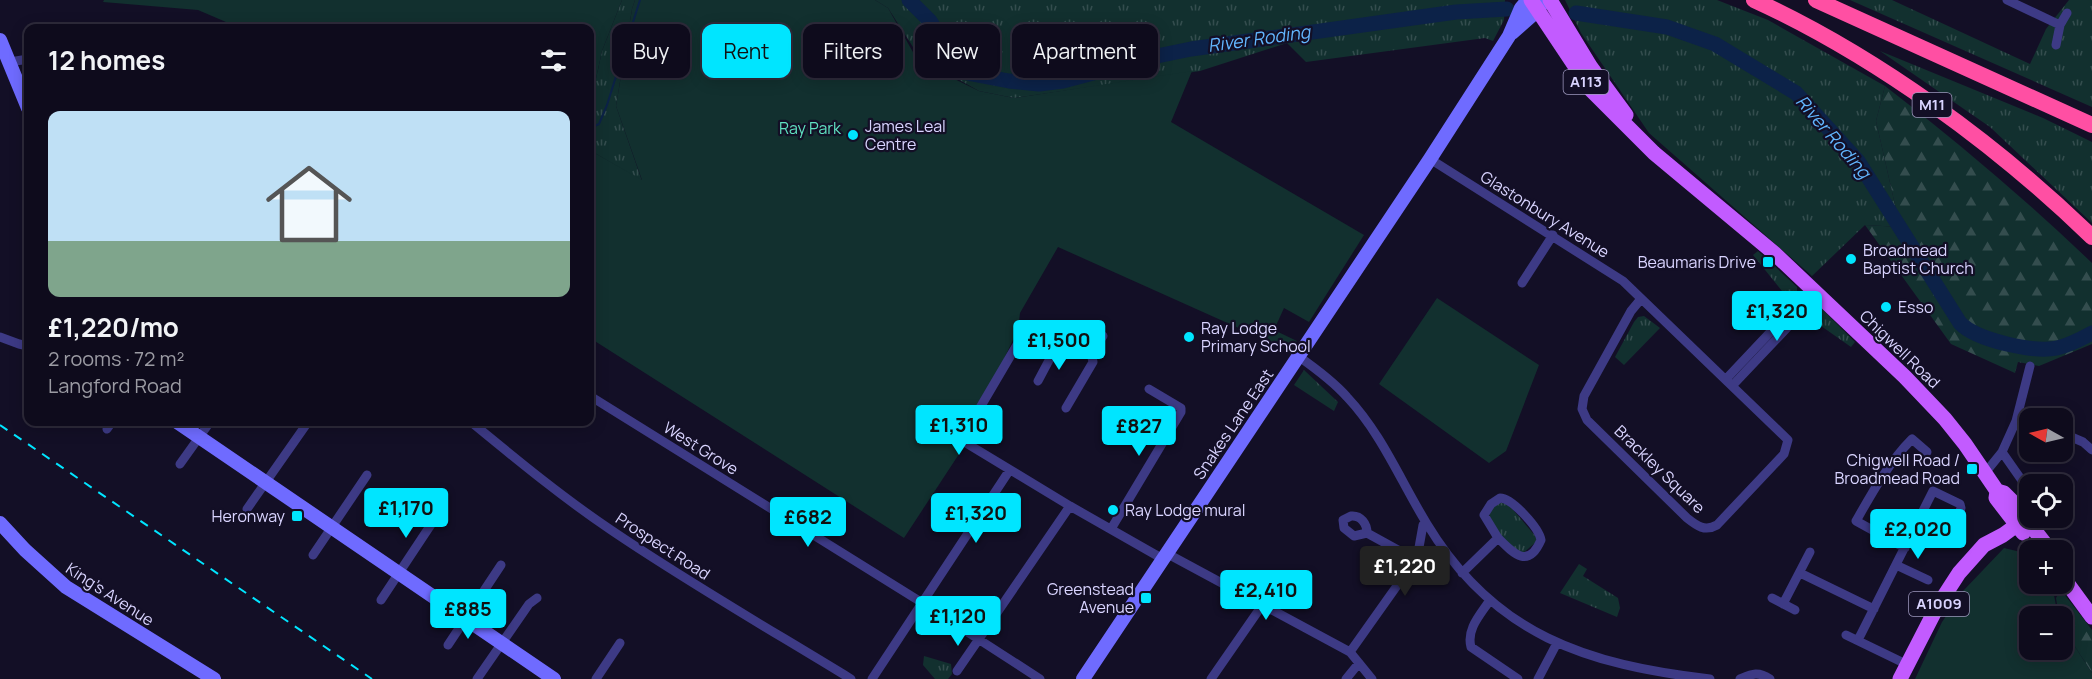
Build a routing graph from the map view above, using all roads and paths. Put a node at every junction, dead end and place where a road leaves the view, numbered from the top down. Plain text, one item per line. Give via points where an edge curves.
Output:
1 (1754, 0) edge
2 (1816, 0) edge
3 (2007, 0) edge
4 (1538, 2) edge
5 (2067, 13) dead end
6 (2060, 25) junction
7 (0, 40) edge
8 (2056, 45) dead end
9 (24, 60) edge
10 (10, 62) junction
11 (24, 98) edge
12 (2092, 125) edge
13 (1430, 159) junction
14 (1553, 235) junction
15 (2092, 237) edge
16 (1522, 283) dead end
17 (1814, 292) junction
18 (1641, 299) junction
19 (1103, 336) dead end
20 (0, 337) edge
21 (24, 345) edge
22 (1055, 349) junction
23 (1087, 354) junction
24 (1298, 356) junction
25 (2030, 366) dead end
26 (1038, 381) dead end
27 (1729, 382) junction
28 (1149, 389) dead end
29 (594, 398) edge
30 (1066, 408) dead end
31 (2016, 421) junction
32 (2019, 422) edge
33 (183, 426) edge
34 (207, 426) edge
35 (305, 426) edge
36 (476, 426) edge
37 (1906, 431) dead end
38 (199, 437) junction
39 (2073, 438) edge
40 (1912, 439) junction
41 (2092, 450) edge
42 (1927, 452) dead end
43 (2002, 453) junction
44 (180, 464) dead end
45 (1009, 471) junction
46 (1984, 474) junction
47 (367, 475) dead end
48 (2019, 477) edge
49 (266, 483) junction
50 (1070, 506) junction
51 (247, 509) dead end
52 (2019, 512) edge
53 (1958, 516) dead end
54 (2019, 519) edge
55 (434, 520) dead end
56 (0, 523) edge
57 (1426, 523) junction
58 (333, 528) junction
59 (2032, 528) edge
60 (1111, 529) junction
61 (1367, 533) dead end
62 (1498, 537) junction
63 (2042, 540) edge
64 (1905, 548) junction
65 (1810, 552) dead end
66 (1446, 554) junction
67 (313, 555) dead end
68 (1164, 556) junction
69 (1418, 559) junction
70 (501, 565) dead end
71 (1896, 565) junction
72 (400, 573) junction
73 (1462, 573) junction
74 (1800, 573) junction
75 (1928, 580) dead end
76 (2073, 591) edge
77 (537, 598) dead end
78 (1772, 598) dead end
79 (381, 600) dead end
80 (1490, 600) junction
81 (921, 602) junction
82 (1263, 604) junction
83 (1783, 604) junction
84 (1874, 609) junction
85 (1795, 610) dead end
86 (2092, 617) edge
87 (465, 619) junction
88 (1846, 635) dead end
89 (980, 640) junction
90 (1858, 640) junction
91 (502, 643) junction
92 (620, 643) dead end
93 (1557, 643) junction
94 (447, 645) dead end
95 (1350, 652) junction
96 (1359, 663) junction
97 (1908, 665) junction
98 (957, 671) dead end
99 (1677, 677) edge
100 (214, 679) edge
101 (477, 679) edge
102 (554, 679) edge
103 (596, 679) edge
104 (851, 679) edge
105 (872, 679) edge
106 (1041, 679) edge
107 (1083, 679) edge
108 (1211, 679) edge
109 (1346, 679) edge
110 (1372, 679) edge
111 (1518, 679) edge
112 (1538, 679) edge
113 (1710, 679) edge
114 (1741, 679) edge
115 (1770, 679) edge
116 (1900, 679) edge

1 - 15 highway, M11 via 1848,51 1957,123 2020,172
2 - 12 highway
3 - 6 street
4 - 13 street, Snakes Lane East via 1509,36
4 - 17 main road, Chigwell Road / A113 via 1591,90 1654,153
5 - 6 street
6 - 8 street
7 - 10 street
9 - 10 street
10 - 11 street
13 - 14 street, Glastonbury Avenue
13 - 24 street, Snakes Lane East
14 - 16 street
14 - 18 street, Glastonbury Avenue via 1623,281
17 - 27 street
17 - 46 main road, Chigwell Road / A113 via 1939,412
18 - 27 street, Brackley Square
18 - 27 street, Brackley Square via 1631,310 1587,391 1582,409 1587,420 1699,528 1717,525 1788,445 1784,435
19 - 23 street
20 - 21 street
22 - 23 street
22 - 26 street
22 - 45 street via 1018,344 962,438
23 - 30 street via 1093,362
24 - 57 street via 1347,396 1370,426
24 - 68 street, Snakes Lane East
25 - 31 street
28 - 60 street via 1182,410
29 - 81 street, West Grove
31 - 32 street
31 - 43 street
33 - 38 street
34 - 38 street
35 - 49 street
36 - 104 street, Prospect Road via 580,509
37 - 40 street
38 - 44 street
38 - 49 street
39 - 41 street
40 - 42 street
40 - 64 street via 1852,519
43 - 46 street
43 - 48 street
45 - 50 street
45 - 81 street
46 - 52 main road, Chigwell Road / A113
47 - 58 street
49 - 51 street
49 - 58 street
50 - 60 street
50 - 89 street
53 - 64 street via 1960,504 1933,491
54 - 97 main road, A1009 via 1972,558 1947,591
55 - 72 street
56 - 100 street, King's Avenue via 66,587
57 - 66 street
57 - 69 street
58 - 67 street
58 - 72 street
59 - 63 main road, A113
60 - 68 street
61 - 69 street
62 - 62 street via 1484,515 1496,500 1505,498 1538,531 1541,540 1537,548 1522,557
62 - 73 street
64 - 71 street
65 - 74 street
66 - 69 street
66 - 73 street
68 - 82 street
68 - 107 street, Snakes Lane East
69 - 95 street
70 - 87 street
71 - 75 street
71 - 84 street
72 - 79 street
72 - 87 street
73 - 80 street
74 - 83 street
74 - 84 street
76 - 86 main road
77 - 91 street
78 - 83 street
80 - 93 street via 1520,623
80 - 111 street via 1470,633 1471,647
81 - 89 street, West Grove
81 - 105 street
82 - 95 street
82 - 108 street
83 - 85 street
84 - 90 street
87 - 91 street
87 - 94 street
88 - 90 street
89 - 98 street
89 - 106 street, West Grove
90 - 97 street
91 - 101 street
91 - 102 street
92 - 103 street
93 - 99 street via 1634,673
93 - 112 street
95 - 96 street
96 - 109 street
96 - 110 street
97 - 116 main road, A1009
99 - 113 street
114 - 115 street via 1761,673

